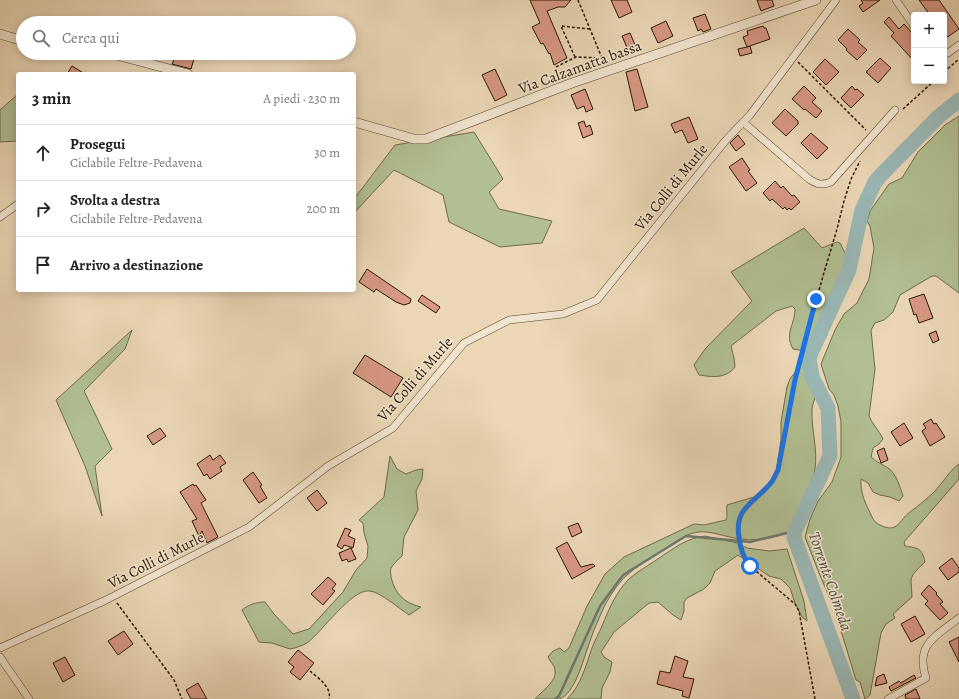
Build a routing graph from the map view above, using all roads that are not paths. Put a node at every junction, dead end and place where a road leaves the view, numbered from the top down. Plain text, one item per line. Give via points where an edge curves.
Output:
1 (816, 0) edge
2 (836, 0) edge
3 (896, 0) edge
4 (911, 22) edge
5 (0, 34) edge
6 (16, 39) edge
7 (959, 45) edge
8 (947, 53) edge
9 (135, 60) edge
10 (180, 72) edge
11 (898, 110) road end
12 (743, 122) junction
13 (356, 123) edge
14 (16, 205) edge
15 (0, 217) edge
16 (959, 618) edge
17 (0, 648) edge
18 (0, 657) edge
19 (29, 699) edge
20 (888, 699) edge

1 - 13 street, Via Calzamatta bassa via 572,83 426,140
2 - 12 street, Via Colli di Murle
3 - 4 street
5 - 6 street
7 - 8 street
9 - 10 street
11 - 12 street via 872,135 831,182 822,185 809,179
12 - 17 street, Via Colli di Murle via 696,176 597,300 563,314 509,320 464,342 393,428 328,466 249,527 112,596
14 - 15 street
16 - 20 street via 924,649 922,663 926,678
18 - 19 street

